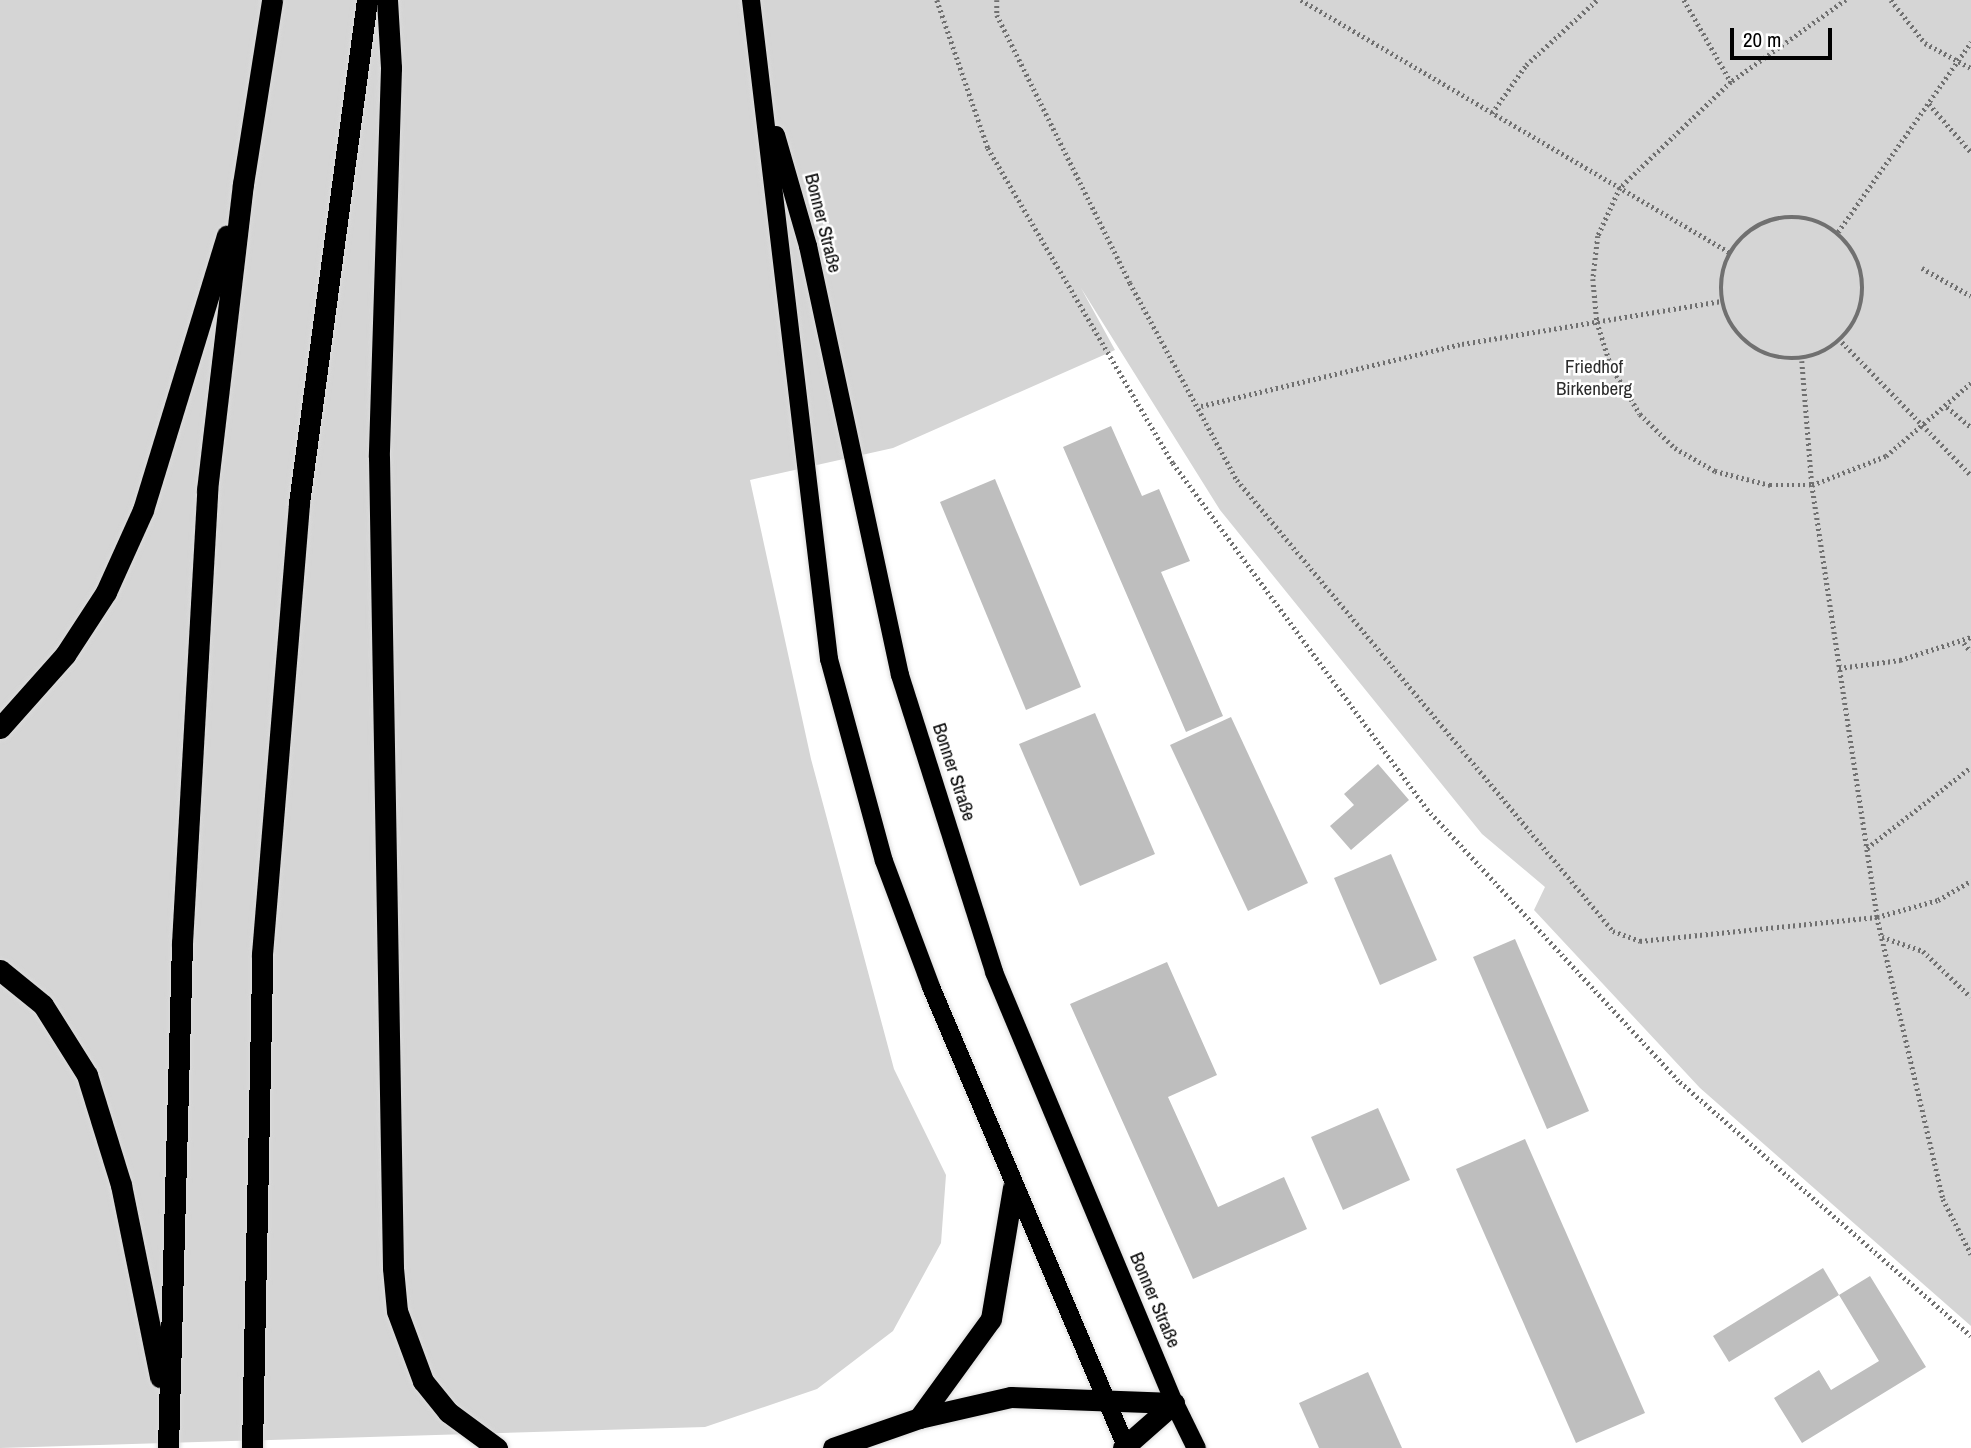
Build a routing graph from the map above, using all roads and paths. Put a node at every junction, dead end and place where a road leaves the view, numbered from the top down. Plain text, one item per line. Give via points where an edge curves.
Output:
1 (272, 0) edge
2 (367, 0) edge
3 (387, 0) edge
4 (751, 0) edge
5 (937, 0) edge
6 (997, 0) edge
7 (1301, 0) edge
8 (1597, 0) edge
9 (1684, 0) edge
10 (1846, 0) edge
11 (1891, 0) edge
12 (1971, 42) edge
13 (1956, 62) junction
14 (1971, 68) edge
15 (761, 81) junction
16 (1731, 82) junction
17 (1929, 104) junction
18 (1492, 113) junction
19 (1971, 152) edge
20 (243, 184) junction
21 (1620, 188) junction
22 (1838, 232) junction
23 (1730, 253) junction
24 (1923, 268) dead end
25 (1971, 296) edge
26 (1721, 301) junction
27 (1597, 322) junction
28 (1842, 342) junction
29 (1802, 360) junction
30 (1971, 383) edge
31 (1201, 406) junction
32 (1947, 407) junction
33 (1922, 427) junction
34 (1971, 427) edge
35 (1971, 475) edge
36 (1812, 485) junction
37 (1971, 637) edge
38 (1964, 643) junction
39 (1971, 652) edge
40 (1839, 668) junction
41 (0, 728) edge
42 (1971, 767) edge
43 (1867, 849) junction
44 (1971, 881) edge
45 (1877, 916) junction
46 (1882, 937) junction
47 (0, 970) edge
48 (1971, 998) edge
49 (1013, 1188) junction
50 (1971, 1254) edge
51 (1971, 1336) edge
52 (1104, 1401) junction
53 (1174, 1403) junction
54 (167, 1413) junction
55 (919, 1418) junction
56 (1125, 1447) edge
57 (168, 1448) edge
58 (252, 1448) edge
59 (497, 1448) edge
60 (833, 1448) edge
61 (1196, 1448) edge

1 - 20 highway
2 - 58 highway via 299,503 262,954
3 - 59 highway via 391,68 379,457 393,1268 397,1311 422,1381 448,1412
4 - 15 main road, Bonner Straße
5 - 51 path via 988,148 1173,463 1427,809 1680,1082
6 - 31 path via 997,15 1130,283
7 - 18 path
8 - 18 path via 1526,65
9 - 16 path
10 - 16 path
11 - 13 path via 1925,43
12 - 13 path
13 - 14 path
13 - 17 path
15 - 49 main road, Bonner Straße via 829,659 884,861
15 - 53 main road, Bonner Straße via 808,246 845,442 904,688 994,972
16 - 21 path
17 - 19 path
17 - 22 path
18 - 21 path
20 - 41 highway via 138,522 106,592 65,655
20 - 54 highway via 207,490 182,943
21 - 23 path
21 - 27 path via 1598,236
22 - 23 path via 1810,218 1779,218 1750,230
22 - 28 path via 1857,256 1865,286 1860,316
23 - 26 path
24 - 25 path
26 - 27 path
26 - 29 path via 1736,334 1755,349
27 - 31 path via 1449,347
27 - 36 path via 1611,366 1640,414 1675,448 1737,477 1770,485
28 - 29 path
28 - 33 path
29 - 36 path
30 - 32 path
31 - 45 path via 1237,480 1613,931 1640,941
32 - 33 path
32 - 34 path
33 - 35 path
33 - 36 path via 1886,456
36 - 40 path
37 - 38 path
38 - 39 path
38 - 40 path
40 - 43 path
42 - 43 path
43 - 45 path
44 - 45 path via 1938,900
45 - 46 path
46 - 48 path via 1923,951
46 - 50 path via 1943,1199
47 - 54 highway via 43,1005 87,1075 121,1185
49 - 52 main road, Bonner Straße
49 - 55 highway via 991,1320
52 - 53 highway
52 - 55 highway via 1011,1397
52 - 56 main road, Bonner Straße
53 - 56 highway
53 - 61 highway, Bonner Straße
54 - 57 highway
55 - 60 highway

